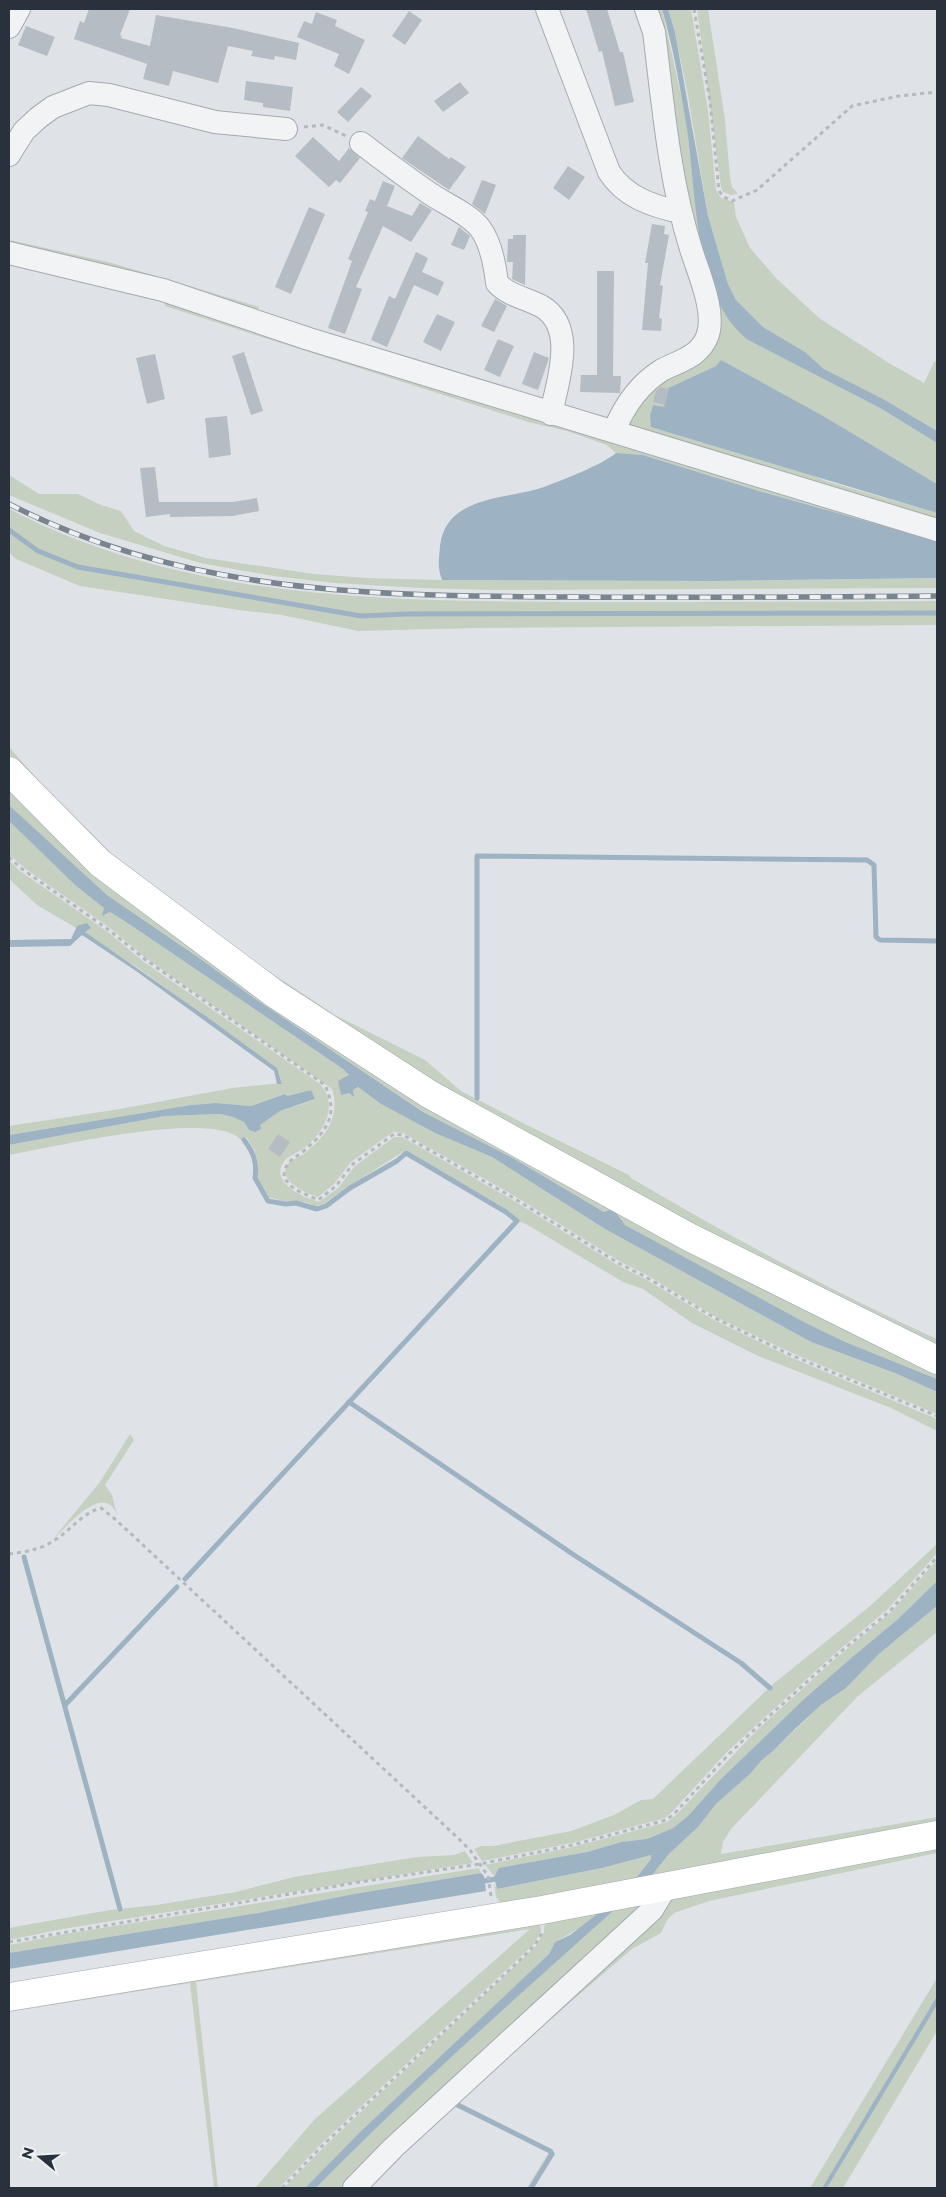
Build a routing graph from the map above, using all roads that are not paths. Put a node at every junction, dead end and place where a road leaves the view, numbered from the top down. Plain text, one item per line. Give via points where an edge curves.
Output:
1 (19, 9) edge
2 (547, 9) edge
3 (646, 9) edge
4 (9, 27) edge
5 (286, 129) road end
6 (361, 143) road end
7 (9, 155) edge
8 (680, 212) junction
9 (9, 253) edge
10 (551, 414) junction
11 (614, 432) junction
12 (937, 530) edge
13 (9, 771) edge
14 (937, 1360) edge
15 (937, 1835) edge
16 (657, 1887) junction
17 (9, 1997) edge
18 (354, 2188) edge

1 - 4 street
2 - 8 street via 609,172 636,198
3 - 8 street via 654,32
5 - 7 street via 215,122 109,95 88,93 53,106 24,131
6 - 10 street via 473,221 487,242 497,283 543,307 552,316 561,336 563,352
8 - 11 street via 708,302 709,330 706,339 690,357 661,371 632,396 621,412
9 - 10 street via 163,290
10 - 11 street
11 - 12 street
13 - 14 main road via 100,863 275,994 429,1094 689,1238
15 - 16 main road
16 - 17 main road via 542,1910
16 - 18 street via 652,1910 393,2148

